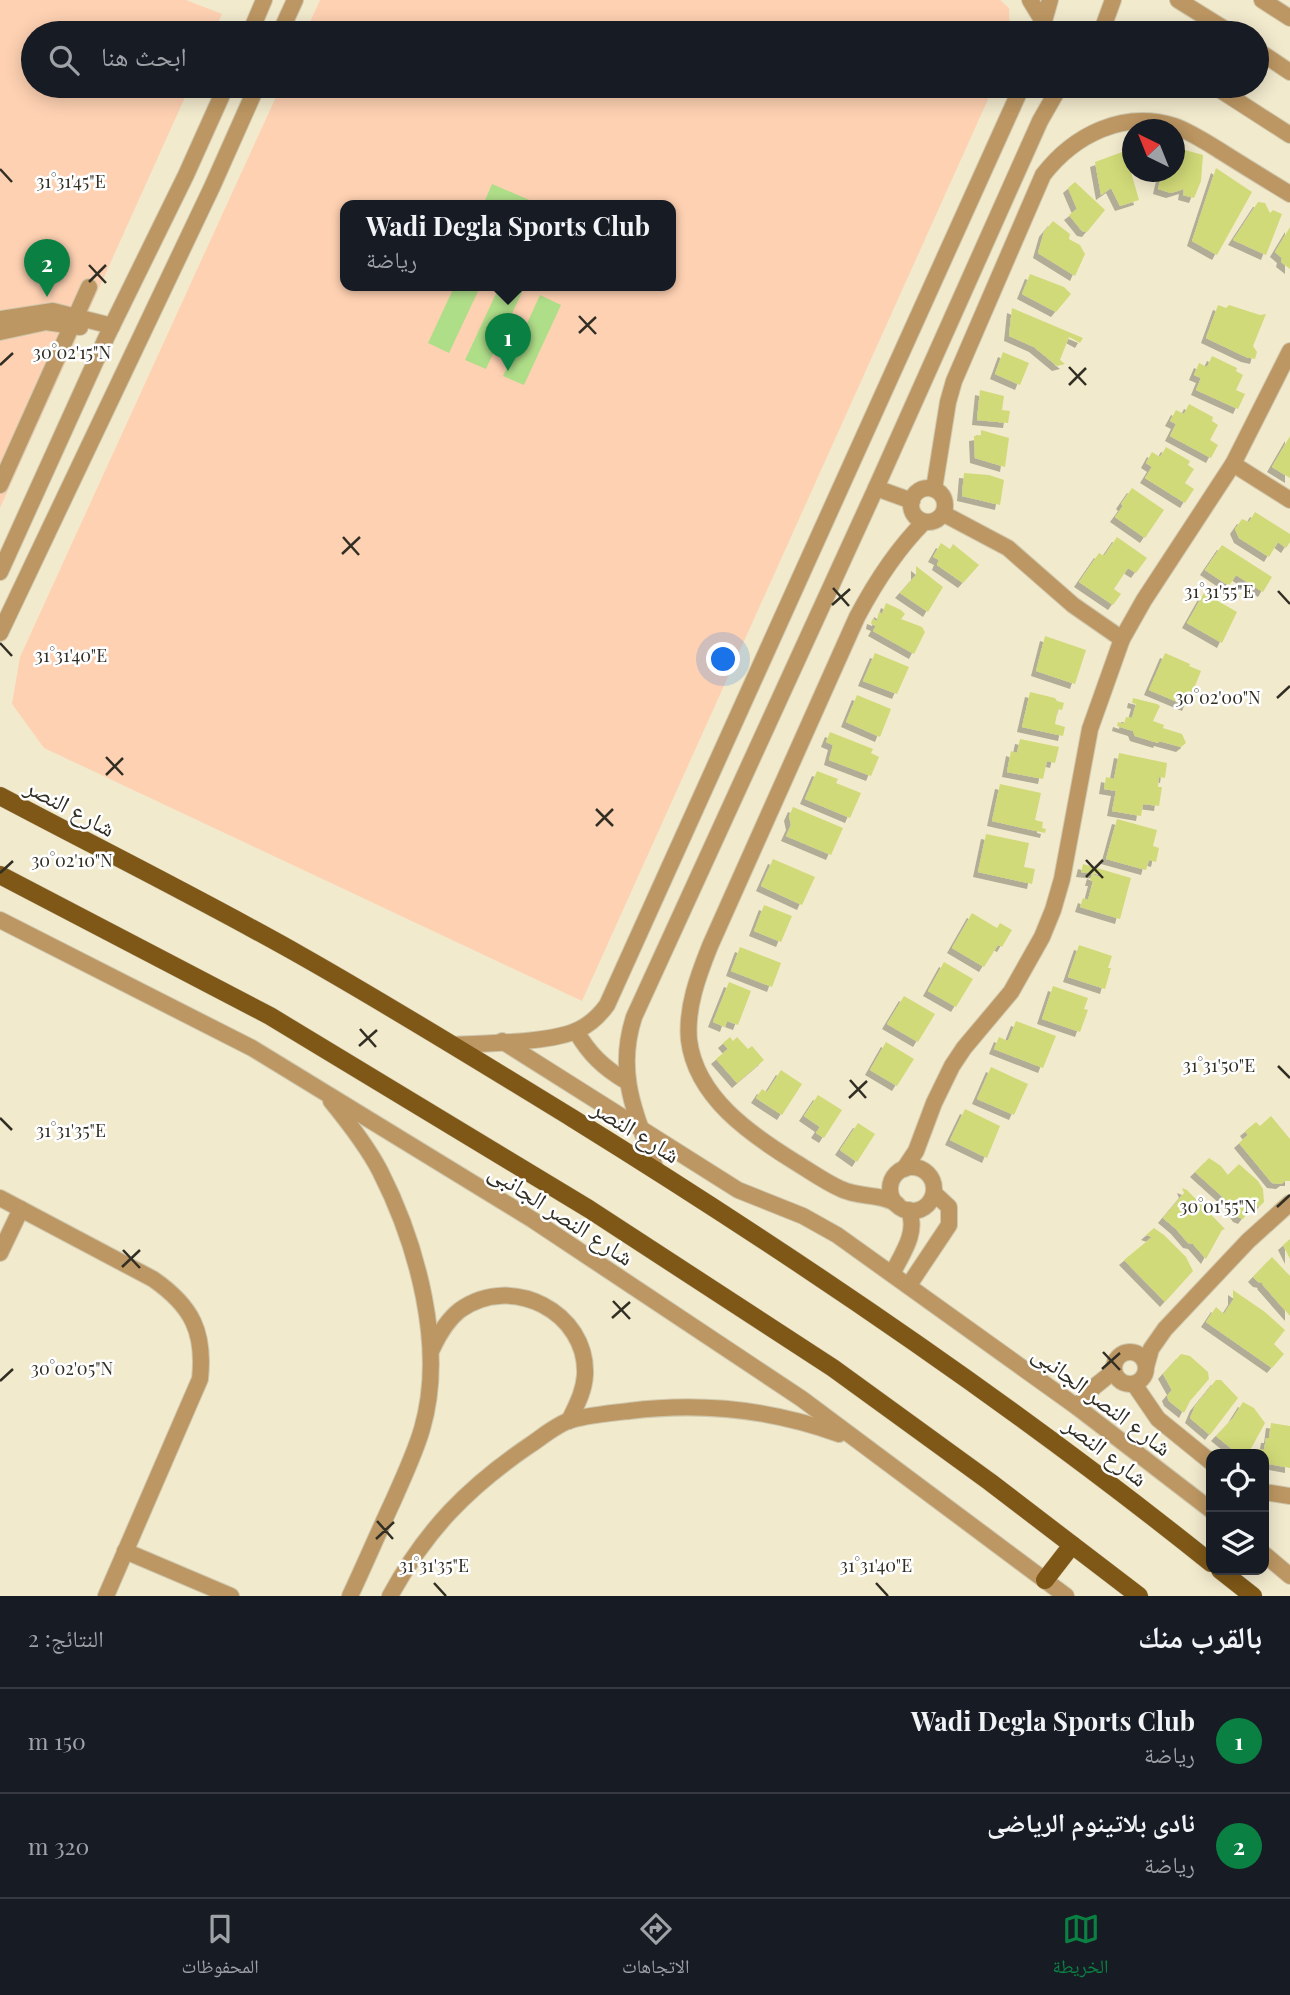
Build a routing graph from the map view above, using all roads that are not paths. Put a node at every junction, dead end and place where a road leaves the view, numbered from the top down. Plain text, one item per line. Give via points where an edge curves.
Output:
1 (264, 0) edge
2 (295, 0) edge
3 (1030, 0) edge
4 (1050, 0) edge
5 (1113, 0) edge
6 (1178, 0) edge
7 (1262, 0) edge
8 (1290, 18) edge
9 (255, 21) edge
10 (285, 21) edge
11 (1039, 21) edge
12 (1045, 21) edge
13 (1105, 21) edge
14 (1212, 21) edge
15 (1269, 58) edge
16 (1290, 72) edge
17 (221, 98) edge
18 (252, 98) edge
19 (1017, 98) edge
20 (1053, 98) edge
21 (1233, 98) edge
22 (1290, 135) edge
23 (186, 175) junction
24 (212, 187) junction
25 (1290, 194) edge
26 (89, 287) dead end
27 (0, 319) edge
28 (75, 320) junction
29 (109, 331) junction
30 (0, 332) edge
31 (1290, 351) edge
32 (1233, 464) junction
33 (0, 485) edge
34 (876, 488) junction
35 (934, 489) junction
36 (1290, 500) edge
37 (912, 501) junction
38 (943, 514) junction
39 (924, 522) junction
40 (0, 572) edge
41 (0, 633) edge
42 (1122, 639) junction
43 (0, 796) edge
44 (0, 875) edge
45 (0, 920) edge
46 (576, 1031) junction
47 (502, 1041) junction
48 (453, 1045) junction
49 (626, 1081) junction
50 (323, 1091) junction
51 (642, 1130) junction
52 (919, 1143) junction
53 (904, 1169) junction
54 (656, 1170) junction
55 (925, 1171) junction
56 (891, 1185) junction
57 (933, 1193) junction
58 (871, 1195) junction
59 (0, 1198) edge
60 (1290, 1203) edge
61 (903, 1207) junction
62 (21, 1209) junction
63 (0, 1253) edge
64 (892, 1274) junction
65 (909, 1285) junction
66 (1165, 1329) junction
67 (432, 1349) junction
68 (1127, 1353) junction
69 (1146, 1367) junction
70 (1114, 1371) junction
71 (1134, 1384) junction
72 (1077, 1407) junction
73 (569, 1421) junction
74 (852, 1438) junction
75 (1206, 1458) edge
76 (1269, 1493) edge
77 (1290, 1496) edge
78 (1206, 1506) edge
79 (1072, 1545) junction
80 (125, 1551) junction
81 (1269, 1558) edge
82 (1206, 1559) edge
83 (1226, 1575) edge
84 (1290, 1576) edge
85 (1045, 1580) junction
86 (106, 1596) edge
87 (231, 1596) edge
88 (350, 1596) edge
89 (390, 1596) edge
90 (1066, 1596) edge
91 (1139, 1596) edge
92 (1253, 1596) edge

1 - 9 street
2 - 10 street
3 - 11 street
4 - 12 street
5 - 13 street
6 - 14 street
7 - 8 street
15 - 16 street
17 - 23 street
18 - 24 street
19 - 46 street via 607,1005
20 - 34 street
21 - 22 street
23 - 24 street
23 - 29 street
24 - 41 street
25 - 35 street via 1192,134 1165,124 1122,123 1073,143 1043,175 961,363 948,402
26 - 28 street
27 - 28 street via 45,311
28 - 29 street
28 - 30 street
28 - 33 street
29 - 40 street
31 - 32 street
32 - 36 street
32 - 42 street
34 - 37 street
34 - 49 street via 634,1017 626,1049
35 - 37 street via 918,492
35 - 38 street via 944,499
37 - 39 street via 915,516
38 - 39 street
38 - 42 street via 1008,548 1073,606
39 - 58 street via 870,593 858,618 710,946 689,1023 693,1058 703,1081 728,1113 830,1183
42 - 52 street via 1090,729 1054,910 1011,992 952,1066
43 - 48 main road, شارع النصر via 296,953
44 - 79 main road via 270,1016 589,1209 833,1368
45 - 50 street, شارع النصر الجانبى via 252,1048
46 - 47 street
46 - 49 street via 593,1056
47 - 48 street
47 - 51 street, شارع النصر الجانبى
48 - 54 main road, شارع النصر
49 - 51 street
50 - 67 street via 360,1139 400,1214 415,1260
50 - 74 street, شارع النصر الجانبى via 533,1220 802,1399
51 - 54 street
51 - 64 street, شارع النصر الجانبى via 738,1190 837,1235
52 - 53 street
52 - 55 street
53 - 55 street
53 - 56 street
54 - 82 main road, شارع النصر via 876,1314 1047,1434
55 - 57 street via 934,1184
56 - 58 street
56 - 61 street
57 - 61 street via 927,1204 916,1210
57 - 65 street via 948,1206 949,1225
58 - 61 street
59 - 62 street
60 - 66 street
61 - 64 street via 912,1221 912,1232
62 - 63 street
62 - 80 street via 153,1279 188,1310 198,1332 200,1379
64 - 65 street, شارع النصر الجانبى
65 - 72 street, شارع النصر الجانبى
66 - 68 street
66 - 69 street via 1150,1349
67 - 73 street via 452,1318 483,1298 532,1298 554,1310 571,1328 582,1350 585,1374
67 - 88 street via 423,1427
68 - 69 street via 1138,1354
68 - 70 street via 1118,1357
69 - 71 street via 1143,1378
70 - 71 street via 1119,1380
70 - 72 street
71 - 75 street via 1158,1419
72 - 78 street, شارع النصر الجانبى
73 - 74 street via 666,1406 713,1406 784,1417
73 - 89 street via 471,1488 421,1546
74 - 85 street, شارع النصر الجانبى
76 - 77 street
79 - 85 main road
79 - 91 main road
80 - 86 street
80 - 87 street
81 - 84 street
83 - 92 main road
85 - 90 street, شارع النصر الجانبى

